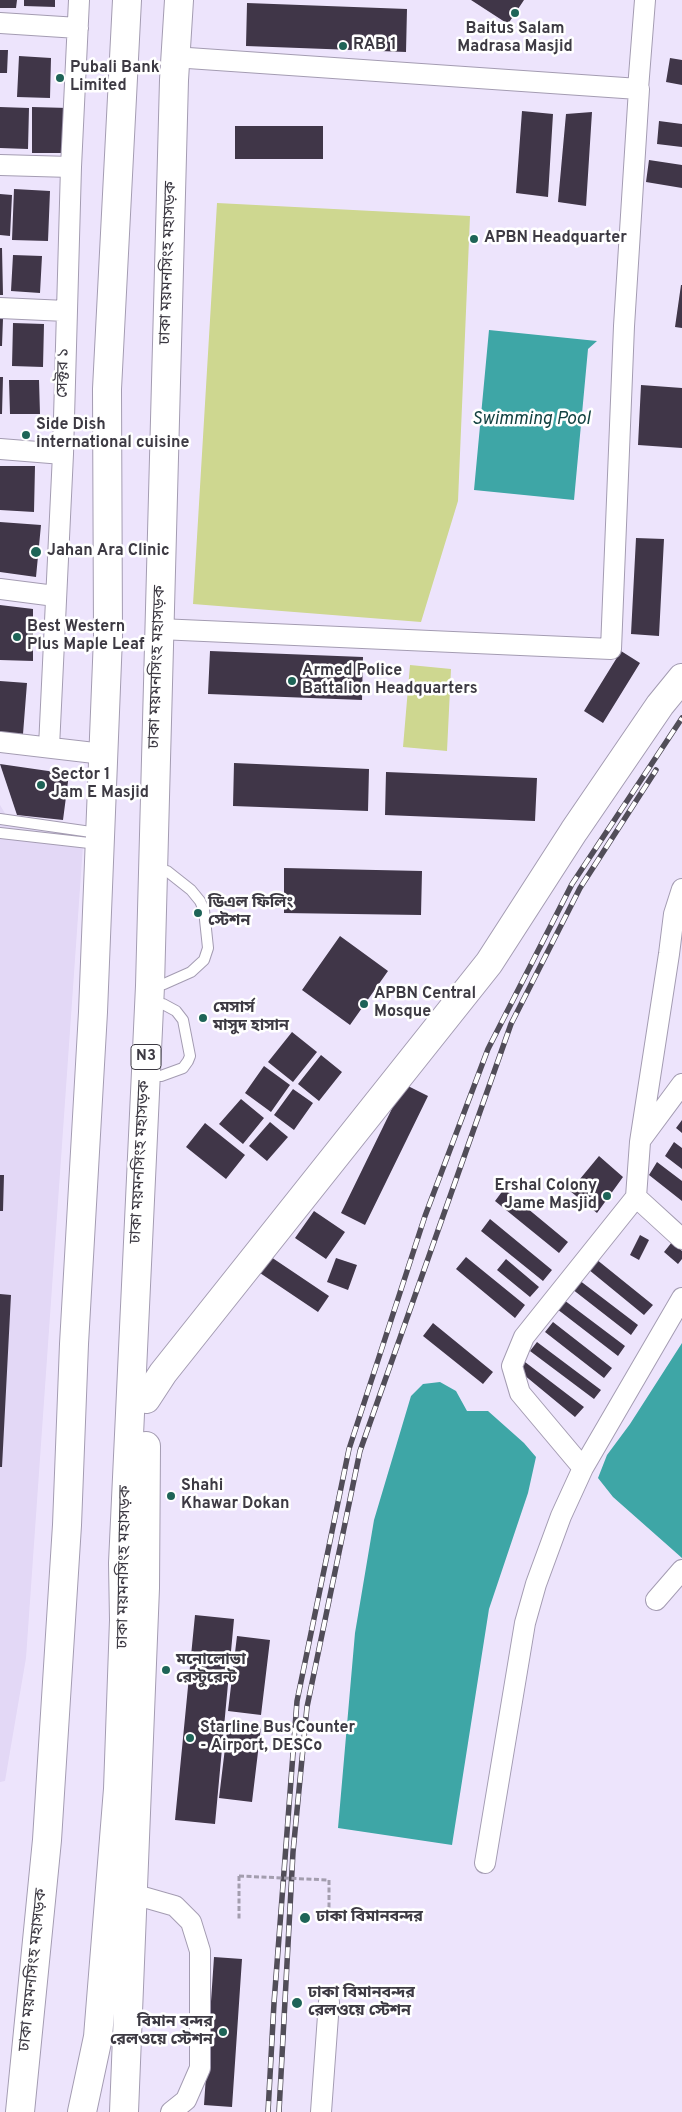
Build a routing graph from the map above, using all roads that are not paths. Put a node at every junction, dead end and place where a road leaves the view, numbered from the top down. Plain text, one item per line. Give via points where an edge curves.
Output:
1 (79, 0) edge
2 (128, 0) edge
3 (180, 0) edge
4 (645, 0) edge
5 (0, 23) edge
6 (78, 28) junction
7 (188, 58) dead end
8 (261, 63) junction
9 (0, 165) edge
10 (71, 167) junction
11 (0, 308) edge
12 (66, 311) junction
13 (0, 449) edge
14 (63, 454) junction
15 (0, 589) edge
16 (55, 596) junction
17 (159, 629) junction
18 (682, 678) edge
19 (0, 742) edge
20 (49, 747) junction
21 (103, 754) junction
22 (0, 819) edge
23 (0, 833) edge
24 (100, 839) junction
25 (151, 867) junction
26 (682, 889) edge
27 (677, 938) edge
28 (149, 995) junction
29 (145, 1076) junction
30 (682, 1084) edge
31 (640, 1142) junction
32 (636, 1197) junction
33 (682, 1239) edge
34 (682, 1298) edge
35 (133, 1338) junction
36 (146, 1399) junction
37 (583, 1468) junction
38 (682, 1570) edge
39 (656, 1600) dead end
40 (485, 1863) dead end
41 (133, 1894) junction
42 (329, 2002) dead end
43 (20, 2112) edge
44 (82, 2112) edge
45 (124, 2112) edge
46 (171, 2112) edge
47 (321, 2112) edge

1 - 6 street, সেক্টর ১
2 - 21 main road, ঢাকা ময়মনসিংহ মহাসড়ক via 107,389 108,638
3 - 17 main road, ঢাকা ময়মনসিংহ মহাসড়ক / N3 via 174,80
4 - 8 street via 638,89
5 - 6 street
6 - 10 street, সেক্টর ১
7 - 8 street
8 - 17 street via 638,89 624,326 611,649
9 - 10 street
10 - 12 street, সেক্টর ১
11 - 12 street
12 - 14 street, সেক্টর ১
13 - 14 street
14 - 16 street, সেক্টর ১
15 - 16 street
16 - 20 street, সেক্টর ১
17 - 25 main road, ঢাকা ময়মনসিংহ মহাসড়ক / N3
18 - 36 main road via 574,831 489,963 163,1373
19 - 20 street
20 - 21 street
21 - 24 main road, ঢাকা ময়মনসিংহ মহাসড়ক
22 - 24 lane
23 - 24 lane
24 - 43 main road, ঢাকা ময়মনসিংহ মহাসড়ক via 67,1525 46,1840
25 - 28 main road, ঢাকা ময়মনসিংহ মহাসড়ক / N3
25 - 28 lane via 166,871 200,901 208,948 204,960 191,972
26 - 27 street via 674,914
27 - 31 street
28 - 29 main road, ঢাকা ময়মনসিংহ মহাসড়ক / N3
28 - 29 lane via 176,1011 183,1020 190,1056 183,1068 161,1076
29 - 35 main road, ঢাকা ময়মনসিংহ মহাসড়ক / N3
30 - 31 street
31 - 32 street
32 - 33 street
32 - 37 street via 524,1337 512,1366 520,1393
34 - 37 street
35 - 36 main road
35 - 44 main road, ঢাকা ময়মনসিংহ মহাসড়ক / N3 via 122,1563 124,1620 118,1789 98,2037
36 - 41 main road via 145,1588
37 - 40 street via 561,1516 536,1584 526,1623
38 - 39 street
41 - 45 main road
41 - 46 street via 175,1906 191,1922 200,1951 200,2068 186,2100
42 - 47 street

